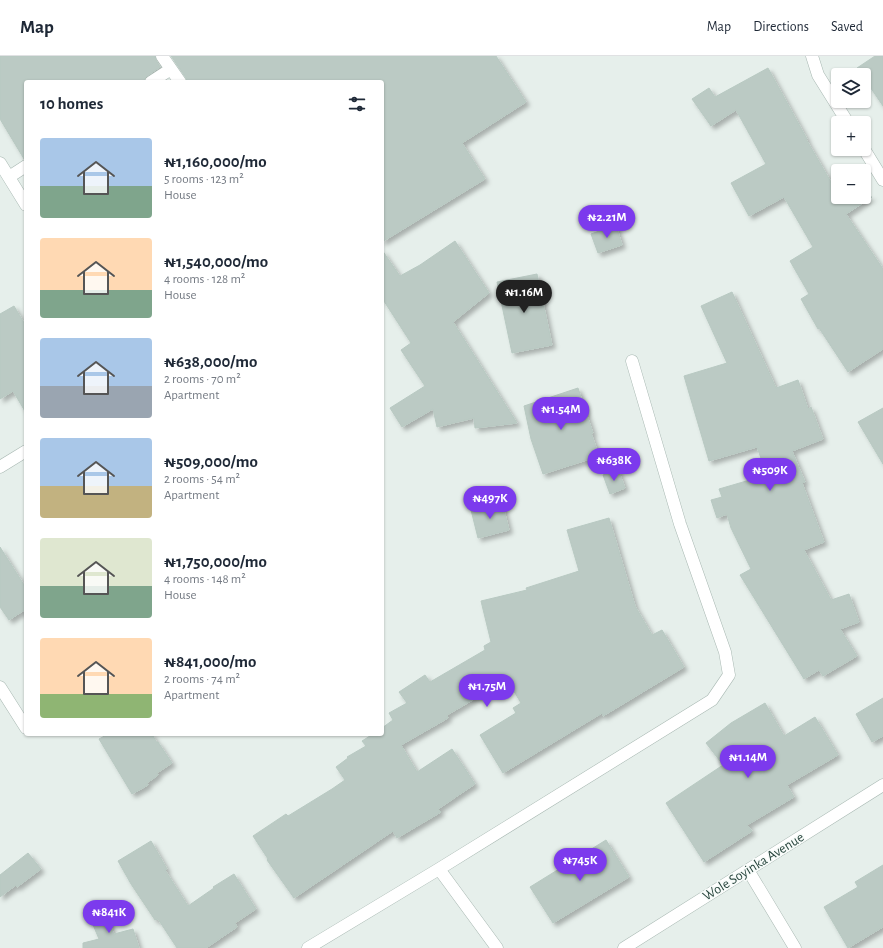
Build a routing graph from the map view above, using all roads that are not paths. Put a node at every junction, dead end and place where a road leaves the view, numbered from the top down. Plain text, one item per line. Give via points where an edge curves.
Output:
1 (162, 56) edge
2 (812, 56) edge
3 (171, 69) junction
4 (154, 80) edge
5 (179, 80) edge
6 (844, 116) edge
7 (868, 156) edge
8 (0, 163) edge
9 (24, 167) edge
10 (9, 177) junction
11 (883, 180) edge
12 (24, 202) edge
13 (632, 361) dead end
14 (24, 452) edge
15 (0, 467) edge
16 (0, 687) edge
17 (24, 725) edge
18 (883, 785) edge
19 (439, 869) junction
20 (748, 870) junction
21 (308, 948) edge
22 (497, 948) edge
23 (624, 948) edge
24 (795, 948) edge

1 - 3 street
2 - 6 street via 818,74
3 - 4 street
3 - 5 street
7 - 11 street
8 - 10 street
9 - 10 street
10 - 12 street
13 - 19 street via 680,524 725,652 729,675 712,700
14 - 15 street
16 - 17 street
18 - 20 street, Wole Soyinka Avenue
19 - 21 street
19 - 22 street
20 - 23 street, Wole Soyinka Avenue
20 - 24 street

